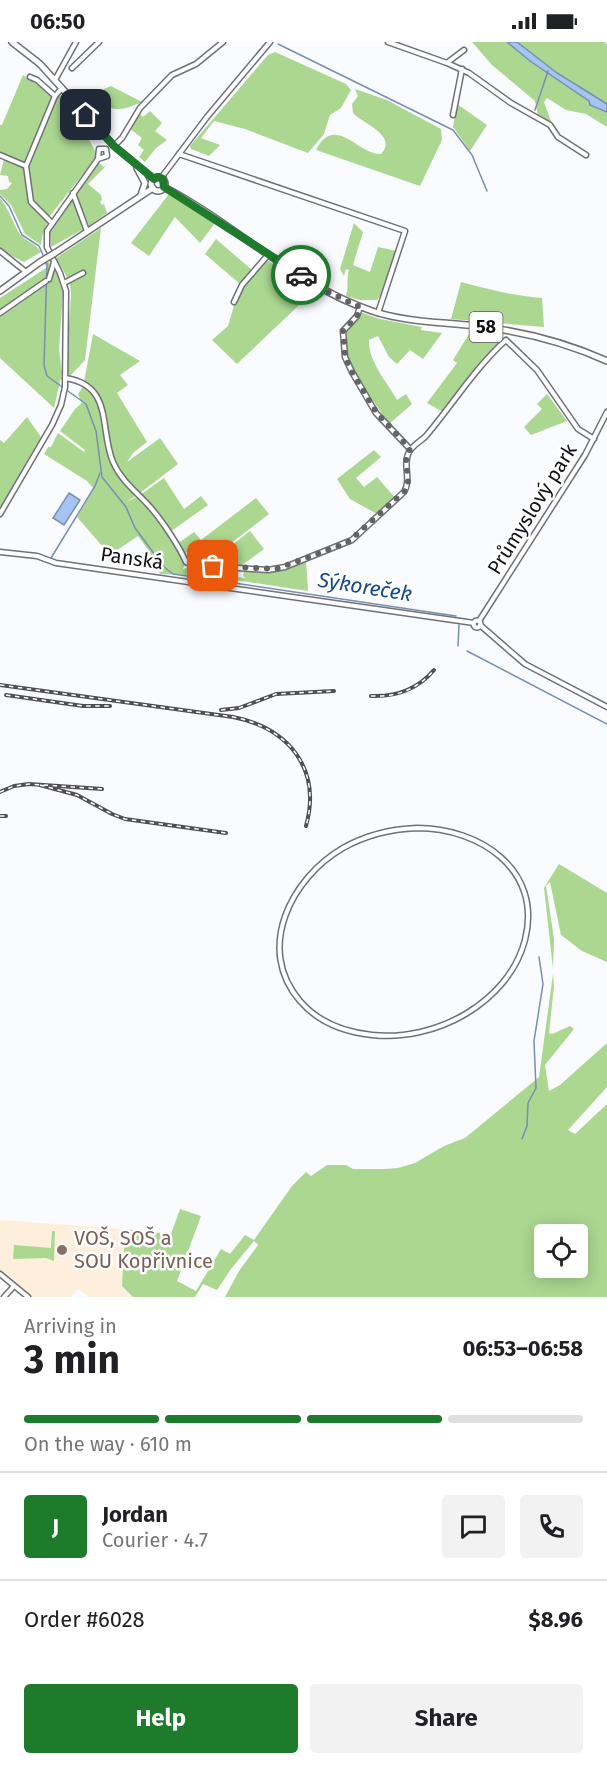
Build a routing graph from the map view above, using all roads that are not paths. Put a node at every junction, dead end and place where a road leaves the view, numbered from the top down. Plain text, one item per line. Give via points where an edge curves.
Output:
1 (12, 42) edge
2 (76, 42) edge
3 (99, 42) edge
4 (223, 42) edge
5 (270, 42) edge
6 (388, 42) edge
7 (464, 50) dead end
8 (447, 63) junction
9 (72, 68) dead end
10 (462, 69) junction
11 (30, 77) dead end
12 (55, 80) junction
13 (62, 88) junction
14 (55, 96) junction
15 (453, 116) dead end
16 (114, 146) junction
17 (179, 154) junction
18 (0, 155) edge
19 (585, 155) dead end
20 (98, 159) dead end
21 (134, 165) junction
22 (26, 166) junction
23 (161, 178) junction
24 (154, 179) junction
25 (164, 187) junction
26 (153, 188) junction
27 (73, 192) junction
28 (141, 196) junction
29 (51, 222) junction
30 (87, 231) junction
31 (0, 251) edge
32 (268, 254) junction
33 (54, 262) junction
34 (26, 272) junction
35 (83, 273) dead end
36 (64, 284) junction
37 (0, 291) edge
38 (234, 302) dead end
39 (360, 307) junction
40 (0, 313) edge
41 (378, 313) junction
42 (607, 361) edge
43 (65, 378) junction
44 (607, 412) edge
45 (594, 440) junction
46 (410, 449) junction
47 (0, 514) edge
48 (0, 552) edge
49 (480, 623) junction
50 (607, 707) edge
51 (290, 988) joint
52 (0, 1274) edge
53 (14, 1286) junction
54 (4, 1297) edge
55 (28, 1297) edge

1 - 12 main road
2 - 12 street
3 - 9 street
4 - 16 street via 196,64 172,75 140,108
5 - 17 street
6 - 8 street
7 - 8 street
8 - 10 street
10 - 15 street
10 - 19 street via 550,125 558,137
11 - 14 street
12 - 13 main road
13 - 14 street
13 - 16 main road
14 - 22 street
16 - 21 main road
17 - 23 street
17 - 41 street via 405,231
18 - 22 street
20 - 27 street
21 - 24 main road
21 - 28 main road via 144,180
22 - 29 street via 31,202
23 - 24 main road
23 - 25 main road
24 - 26 main road
25 - 26 main road
25 - 32 main road, 58
26 - 28 main road
27 - 29 street
27 - 30 street
28 - 30 main road
29 - 33 street via 46,242
30 - 34 main road, bridge
31 - 34 street
32 - 38 street via 242,285
32 - 39 main road, 58 via 326,291
33 - 36 street
33 - 40 street via 48,280
34 - 37 main road
35 - 36 street
36 - 43 street
39 - 41 main road, 58
39 - 46 street via 343,331 345,357 376,412
41 - 42 main road, 58 via 535,335
43 - 46 street via 81,381 94,392 101,404 107,445 116,469 157,516 189,564 276,569 347,543 406,490 406,458
43 - 47 street via 64,393 52,425
44 - 45 street, Průmyslový park
45 - 46 street via 578,429 537,370 506,339
45 - 49 street, Průmyslový park
48 - 49 street, Panská
49 - 50 street via 525,664
51 - 51 street via 321,1019 363,1034 417,1033 459,1018 495,990 521,951 527,918 525,897 516,876 492,849 450,831 405,828 350,844 307,877 284,916 279,947
52 - 53 street
53 - 54 street
53 - 55 street

